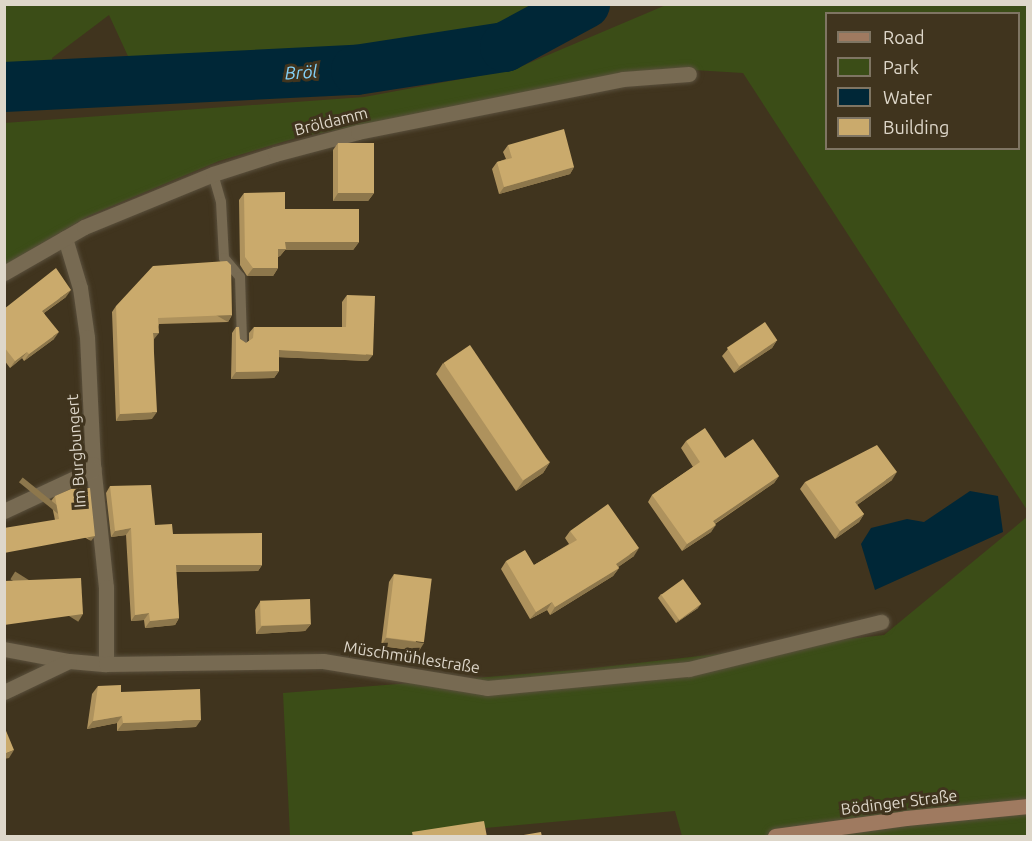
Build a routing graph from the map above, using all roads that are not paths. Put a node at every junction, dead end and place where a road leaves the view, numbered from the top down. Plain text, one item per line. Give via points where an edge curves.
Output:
1 (689, 74) dead end
2 (213, 174) junction
3 (65, 238) junction
4 (4, 273) edge
5 (242, 342) edge
6 (94, 469) junction
7 (4, 512) edge
8 (881, 622) dead end
9 (4, 649) edge
10 (69, 661) junction
11 (106, 664) junction
12 (4, 692) edge
13 (1028, 806) edge
14 (775, 837) edge

1 - 2 street, Bröldamm via 623,80 358,132
2 - 3 street, Bröldamm
2 - 5 lane via 221,202 224,258 240,277
3 - 4 street, Bröldamm
3 - 6 street, Im Burgbungert via 80,288 87,337
6 - 7 street
6 - 11 street, Im Burgbungert via 106,587
8 - 11 street, Müschmühlestraße via 690,669 487,688 323,661
9 - 10 street, Müschmühlestraße
10 - 11 street, Müschmühlestraße
10 - 12 street
13 - 14 street, Bödinger Straße

